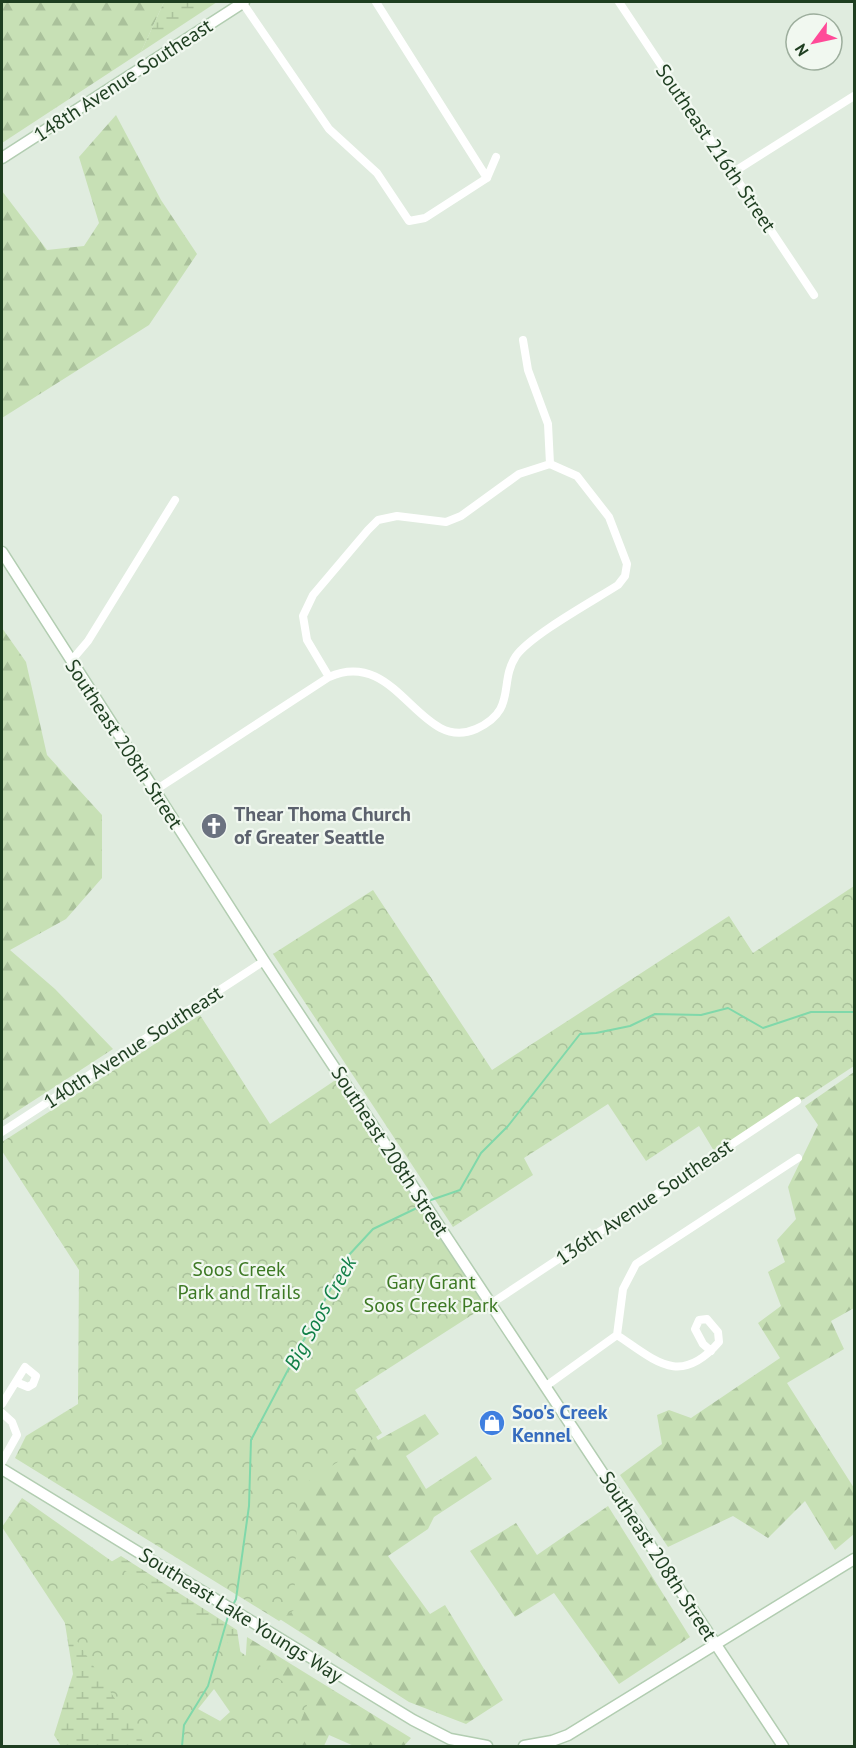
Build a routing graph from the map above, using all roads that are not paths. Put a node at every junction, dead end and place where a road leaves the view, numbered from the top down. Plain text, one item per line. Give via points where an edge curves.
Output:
1 (243, 2) edge
2 (376, 2) edge
3 (619, 2) edge
4 (855, 96) edge
5 (496, 157) dead end
6 (2, 158) edge
7 (732, 173) junction
8 (487, 178) junction
9 (814, 295) dead end
10 (523, 340) dead end
11 (550, 464) junction
12 (175, 500) dead end
13 (2, 552) edge
14 (71, 661) junction
15 (329, 677) junction
16 (154, 791) junction
17 (264, 961) junction
18 (797, 1101) dead end
19 (2, 1132) edge
20 (798, 1158) dead end
21 (492, 1303) junction
22 (617, 1335) junction
23 (711, 1351) dead end
24 (16, 1382) dead end
25 (546, 1386) junction
26 (2, 1404) edge
27 (2, 1413) edge
28 (2, 1462) edge
29 (2, 1468) edge
30 (855, 1559) edge
31 (717, 1645) junction
32 (488, 1746) edge
33 (524, 1746) edge
34 (530, 1746) edge
35 (783, 1746) edge

1 - 6 street, 148th Avenue Southeast
1 - 8 street via 329,129 372,168 409,221 425,218
2 - 8 street
3 - 7 street, Southeast 216th Street
4 - 7 street
5 - 8 street
7 - 9 street, Southeast 216th Street
10 - 11 street via 528,370 548,424
11 - 15 street via 519,474 461,516 446,522 387,517 368,530 313,595 303,616 307,640
11 - 15 street via 572,473 609,517 627,564 625,576 618,585 522,649 510,670 501,710 491,720 476,729 447,732 372,674 349,670
12 - 14 street via 88,641
13 - 14 street, Southeast 208th Street
14 - 16 street, Southeast 208th Street
15 - 16 street
16 - 17 street, Southeast 208th Street
17 - 19 street, 140th Avenue Southeast
17 - 21 street, Southeast 208th Street
18 - 21 street, 136th Avenue Southeast
20 - 22 street via 636,1264 621,1296
21 - 25 street, Southeast 208th Street
22 - 23 street via 672,1369 690,1366
22 - 25 street
24 - 26 street
25 - 31 street, Southeast 208th Street
27 - 28 street via 12,1422 17,1435
29 - 32 street, Southeast Lake Youngs Way via 433,1731
30 - 31 street
31 - 34 street via 568,1735
31 - 35 street, Southeast 208th Street
33 - 34 street

